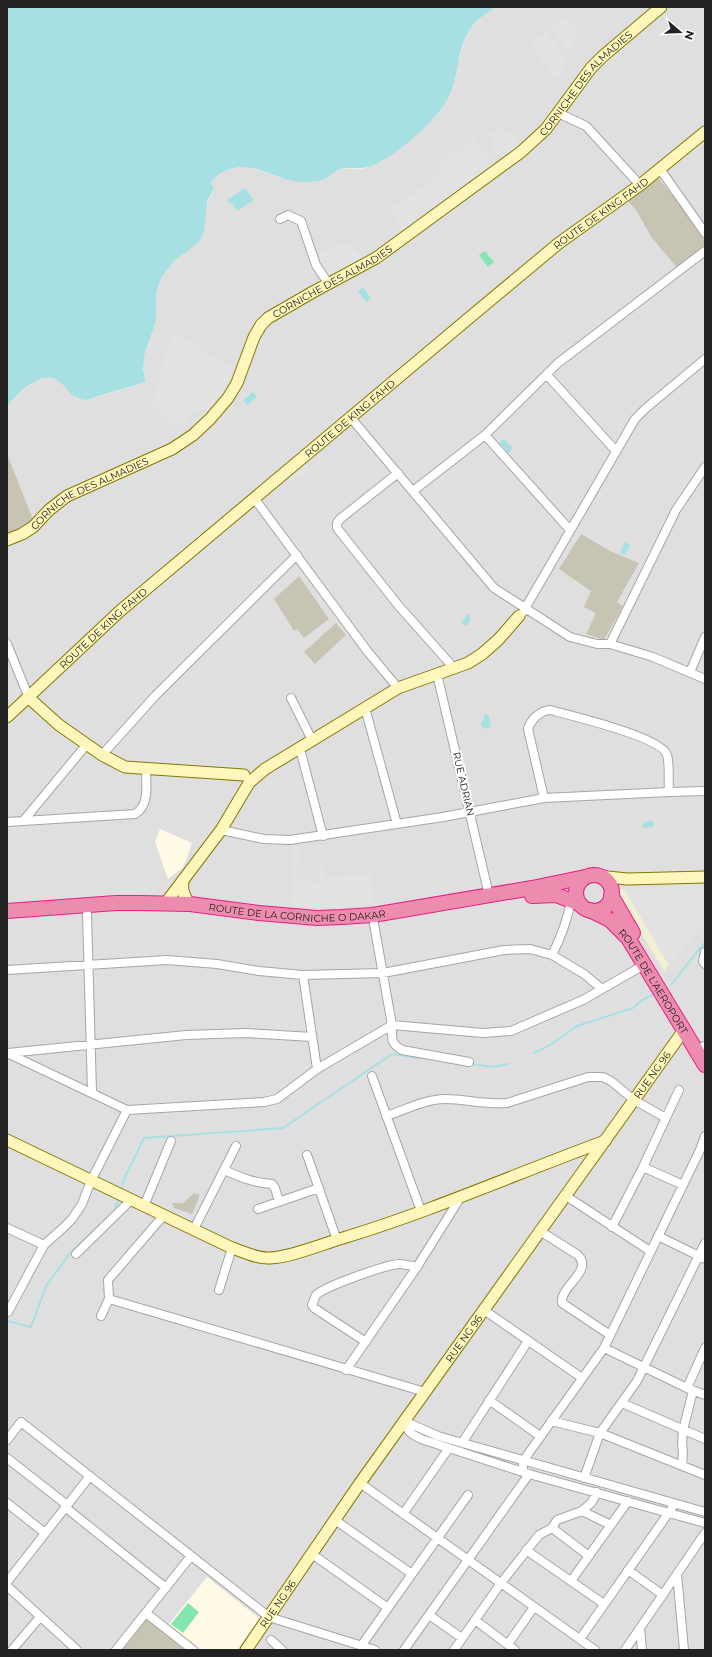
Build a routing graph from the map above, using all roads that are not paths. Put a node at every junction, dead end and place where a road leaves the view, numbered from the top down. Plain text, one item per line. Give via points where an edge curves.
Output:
1 (661, 7) edge
2 (558, 113) junction
3 (705, 132) edge
4 (660, 169) junction
5 (640, 185) junction
6 (280, 219) dead end
7 (705, 233) edge
8 (705, 251) edge
9 (328, 284) junction
10 (705, 359) edge
11 (547, 375) junction
12 (351, 418) junction
13 (485, 435) junction
14 (616, 451) junction
15 (705, 467) edge
16 (398, 473) junction
17 (413, 491) junction
18 (254, 498) junction
19 (570, 530) junction
20 (7, 540) edge
21 (297, 555) junction
22 (522, 612) junction
23 (705, 637) edge
24 (7, 644) edge
25 (610, 644) junction
26 (453, 667) junction
27 (690, 672) junction
28 (437, 674) junction
29 (705, 680) edge
30 (398, 688) junction
31 (29, 698) junction
32 (291, 698) dead end
33 (365, 708) junction
34 (7, 717) edge
35 (312, 740) junction
36 (87, 744) junction
37 (300, 749) junction
38 (102, 755) junction
39 (146, 769) junction
40 (248, 781) junction
41 (705, 791) edge
42 (669, 792) junction
43 (544, 798) junction
44 (471, 811) junction
45 (24, 820) junction
46 (7, 822) edge
47 (397, 824) junction
48 (221, 830) junction
49 (324, 836) junction
50 (592, 876) junction
51 (705, 877) edge
52 (627, 879) junction
53 (183, 880) junction
54 (612, 893) junction
55 (489, 895) junction
56 (164, 904) junction
57 (190, 904) junction
58 (580, 905) junction
59 (7, 911) edge
60 (87, 913) junction
61 (7, 919) edge
62 (374, 924) junction
63 (705, 952) edge
64 (552, 955) junction
65 (89, 964) junction
66 (705, 964) edge
67 (644, 965) junction
68 (7, 970) edge
69 (383, 973) junction
70 (303, 975) junction
71 (602, 989) junction
72 (392, 1026) junction
73 (684, 1030) junction
74 (312, 1037) junction
75 (91, 1044) junction
76 (704, 1048) edge
77 (7, 1053) edge
78 (469, 1062) dead end
79 (705, 1065) edge
80 (317, 1069) junction
81 (372, 1076) dead end
82 (679, 1090) dead end
83 (92, 1092) junction
84 (634, 1100) junction
85 (127, 1110) junction
86 (386, 1116) junction
87 (666, 1118) junction
88 (705, 1136) edge
89 (7, 1140) edge
90 (171, 1141) dead end
91 (605, 1141) junction
92 (236, 1146) dead end
93 (700, 1150) junction
94 (307, 1155) dead end
95 (705, 1159) edge
96 (643, 1167) junction
97 (224, 1170) junction
98 (91, 1181) junction
99 (683, 1185) junction
100 (319, 1188) junction
101 (462, 1195) junction
102 (566, 1196) junction
103 (129, 1200) junction
104 (279, 1202) junction
105 (144, 1206) junction
106 (258, 1209) dead end
107 (421, 1211) junction
108 (164, 1214) junction
109 (612, 1227) junction
110 (7, 1228) edge
111 (194, 1229) junction
112 (540, 1231) junction
113 (658, 1236) junction
114 (337, 1240) junction
115 (705, 1243) edge
116 (44, 1245) junction
117 (232, 1248) junction
118 (650, 1251) junction
119 (76, 1254) dead end
120 (702, 1257) edge
121 (417, 1267) junction
122 (219, 1290) dead end
123 (108, 1300) junction
124 (484, 1310) junction
125 (8, 1312) dead end
126 (101, 1316) dead end
127 (610, 1335) junction
128 (528, 1341) junction
129 (366, 1342) junction
130 (604, 1348) junction
131 (705, 1348) edge
132 (644, 1366) junction
133 (701, 1366) edge
134 (346, 1370) junction
135 (582, 1378) junction
136 (690, 1389) junction
137 (425, 1392) junction
138 (705, 1395) edge
139 (489, 1400) junction
140 (622, 1403) junction
141 (551, 1421) junction
142 (405, 1422) junction
143 (683, 1430) junction
144 (600, 1432) junction
145 (540, 1436) junction
146 (705, 1439) edge
147 (7, 1440) edge
148 (462, 1443) junction
149 (450, 1448) junction
150 (7, 1458) edge
151 (523, 1461) junction
152 (682, 1465) junction
153 (526, 1473) junction
154 (705, 1475) edge
155 (90, 1476) junction
156 (584, 1478) junction
157 (360, 1483) junction
158 (597, 1492) junction
159 (468, 1495) dead end
160 (628, 1501) junction
161 (7, 1504) edge
162 (675, 1504) junction
163 (66, 1506) junction
164 (582, 1510) junction
165 (669, 1512) junction
166 (705, 1512) edge
167 (403, 1514) junction
168 (335, 1520) junction
169 (705, 1522) edge
170 (611, 1525) junction
171 (552, 1528) junction
172 (45, 1533) junction
173 (705, 1533) edge
174 (437, 1538) junction
175 (526, 1550) junction
176 (312, 1554) junction
177 (191, 1556) junction
178 (589, 1556) junction
179 (468, 1560) junction
180 (628, 1570) junction
181 (412, 1574) junction
182 (677, 1574) junction
183 (571, 1581) junction
184 (7, 1582) edge
185 (501, 1583) junction
186 (7, 1586) edge
187 (166, 1588) junction
188 (663, 1595) junction
189 (604, 1604) junction
190 (534, 1607) junction
191 (388, 1608) junction
192 (146, 1613) junction
193 (429, 1615) junction
194 (40, 1617) junction
195 (269, 1617) junction
196 (475, 1620) junction
197 (640, 1628) junction
198 (462, 1638) junction
199 (580, 1639) junction
200 (271, 1640) dead end
201 (508, 1644) junction
202 (361, 1646) junction
203 (12, 1650) edge
204 (77, 1650) edge
205 (116, 1650) edge
206 (193, 1650) edge
207 (246, 1650) edge
208 (282, 1650) edge
209 (375, 1650) edge
210 (404, 1650) edge
211 (454, 1650) edge
212 (515, 1650) edge
213 (595, 1650) edge
214 (625, 1650) edge
215 (642, 1650) edge
216 (684, 1650) edge

1 - 2 street, CORNICHE DES ALMADIES via 591,68
2 - 5 street via 586,126
2 - 9 street, CORNICHE DES ALMADIES via 530,145 461,197 376,258
3 - 4 street, ROUTE DE KING FAHD
4 - 5 street, ROUTE DE KING FAHD
4 - 7 street
5 - 12 street, ROUTE DE KING FAHD via 559,243
6 - 9 street via 288,215 300,221 316,265
8 - 11 street via 558,362
9 - 20 street, CORNICHE DES ALMADIES via 278,311 261,325 237,383 228,398 193,435 172,449 67,496 33,527
10 - 14 street via 635,419
11 - 13 street
11 - 14 street
12 - 16 street
12 - 18 street, ROUTE DE KING FAHD
13 - 17 street
13 - 19 street
14 - 19 street
15 - 25 street via 676,510
16 - 17 street
16 - 26 street via 340,519 337,528 398,605
17 - 22 street via 494,588
18 - 21 street
18 - 31 street, ROUTE DE KING FAHD via 120,611
19 - 22 street
21 - 30 street via 368,652
21 - 38 street via 155,696
22 - 25 street via 570,636 597,644
22 - 26 street via 482,654 468,663
23 - 27 street
24 - 31 street
25 - 27 street via 653,656
26 - 28 street
27 - 29 street
28 - 30 street
28 - 44 street, RUE ADRIAN
30 - 33 street
31 - 34 street, ROUTE DE KING FAHD
31 - 36 street via 59,725
32 - 35 street
33 - 35 street
33 - 47 street
35 - 37 street
36 - 38 street
36 - 45 street
37 - 40 street
37 - 49 street
38 - 39 street via 125,767
39 - 40 street via 232,774
39 - 45 street via 145,801 143,807 135,814
40 - 48 street
41 - 42 street
42 - 43 street
42 - 43 street via 667,755 661,748 619,729 550,710 540,713 529,724 528,729
43 - 44 street
44 - 47 street
44 - 55 street, RUE ADRIAN
45 - 46 street
47 - 49 street
48 - 49 street via 276,840
48 - 53 street
50 - 52 street
50 - 54 highway via 608,882
50 - 55 highway, ROUTE DE LA CORNICHE O DAKAR
50 - 58 highway via 580,882 577,888
51 - 52 street
52 - 54 street via 618,883
53 - 56 street
53 - 57 street via 184,898
54 - 58 highway via 609,902 598,910
54 - 76 highway, ROUTE DE L'AEROPORT via 628,927
55 - 57 highway, ROUTE DE LA CORNICHE O DAKAR via 373,915 317,918
56 - 57 highway, ROUTE DE LA CORNICHE O DAKAR
56 - 59 highway, ROUTE DE LA CORNICHE O DAKAR via 116,903
58 - 62 highway, ROUTE DE LA CORNICHE O DAKAR via 556,894 537,895
58 - 64 street via 564,925
58 - 67 highway, ROUTE DE L'AEROPORT via 604,916 620,928
60 - 61 highway, ROUTE DE LA CORNICHE O DAKAR
60 - 62 highway, ROUTE DE LA CORNICHE O DAKAR via 125,910 178,911 302,926
60 - 65 street
62 - 69 street
63 - 66 street
64 - 69 street via 530,949 504,950
64 - 71 street via 584,974
65 - 68 street
65 - 70 street via 174,960
65 - 75 street
67 - 71 street
67 - 73 highway, ROUTE DE L'AEROPORT
69 - 70 street
69 - 72 street
70 - 74 street
71 - 72 street via 555,1013 511,1031 483,1033
72 - 78 street via 392,1042 402,1050
72 - 80 street
73 - 79 highway, ROUTE DE L'AEROPORT
73 - 84 street, RUE NG 96
74 - 75 street via 230,1033
74 - 80 street
75 - 77 street
75 - 83 street
77 - 83 street
80 - 85 street via 271,1101
81 - 86 street
82 - 87 street
83 - 85 street
84 - 86 street via 611,1081 596,1076 507,1103 438,1100
84 - 87 street
84 - 91 street, RUE NG 96
85 - 98 street
86 - 107 street
87 - 96 street
88 - 93 street
89 - 98 street
90 - 105 street
91 - 101 street
91 - 102 street, RUE NG 96
92 - 97 street
93 - 95 street
93 - 99 street
94 - 100 street
96 - 99 street
96 - 109 street
97 - 104 street via 252,1181 272,1184
97 - 111 street
98 - 103 street
98 - 116 street via 82,1204 72,1219
99 - 113 street
100 - 104 street
100 - 114 street
101 - 107 street
101 - 121 street
102 - 109 street
102 - 112 street, RUE NG 96
103 - 105 street
103 - 119 street
104 - 106 street
105 - 108 street
107 - 114 street
108 - 111 street
108 - 123 street via 108,1280
109 - 118 street
110 - 116 street
111 - 117 street
112 - 124 street, RUE NG 96
112 - 127 street via 582,1260 579,1273 563,1296 562,1302
113 - 118 street
113 - 120 street
114 - 117 street via 270,1258 258,1257
115 - 120 street
116 - 125 street
117 - 122 street
118 - 127 street
120 - 132 street
121 - 129 street
121 - 129 street via 405,1264 390,1265 339,1283 316,1295 312,1304 314,1308
123 - 126 street
123 - 134 street
124 - 128 street
124 - 137 street, RUE NG 96
127 - 130 street
128 - 135 street
128 - 139 street
129 - 134 street
130 - 132 street
130 - 135 street
131 - 133 street
132 - 136 street
132 - 140 street
133 - 136 street
134 - 137 street
135 - 141 street
136 - 138 street
136 - 143 street
137 - 142 street, RUE NG 96
139 - 145 street
139 - 148 street
140 - 143 street
140 - 144 street
141 - 144 street
141 - 145 street
142 - 148 street
142 - 149 street via 414,1436
142 - 157 street, RUE NG 96
143 - 146 street
143 - 152 street
144 - 152 street
144 - 156 street
145 - 151 street
147 - 155 street via 21,1422
148 - 151 street
149 - 153 street
149 - 167 street
150 - 163 street
151 - 153 street
151 - 156 street
152 - 154 street
153 - 158 street
153 - 179 street
155 - 163 street
155 - 177 street
156 - 162 street
157 - 167 street
157 - 168 street, RUE NG 96
158 - 160 street
158 - 164 street via 592,1502
159 - 174 street
160 - 165 street
160 - 170 street
161 - 172 street
162 - 165 street
162 - 166 street
163 - 172 street
163 - 187 street
164 - 170 street
164 - 171 street via 557,1520
165 - 169 street
165 - 180 street
167 - 174 street
168 - 176 street, RUE NG 96
168 - 181 street
170 - 178 street
171 - 175 street via 539,1535
171 - 178 street
172 - 184 street
173 - 182 street
174 - 179 street
174 - 181 street
175 - 183 street
175 - 185 street
176 - 191 street
176 - 195 street, RUE NG 96
177 - 187 street
177 - 195 street
178 - 183 street
179 - 185 street
179 - 193 street
180 - 188 street
180 - 189 street
181 - 191 street
182 - 188 street
182 - 216 street
183 - 189 street
185 - 190 street
185 - 196 street
186 - 194 street
187 - 192 street
188 - 197 street
189 - 199 street
190 - 199 street
190 - 201 street
191 - 202 street
192 - 205 street
192 - 206 street
193 - 198 street
193 - 210 street
194 - 203 street
194 - 204 street
195 - 202 street
195 - 207 street, RUE NG 96
196 - 198 street
196 - 201 street
197 - 214 street
197 - 215 street
198 - 211 street
199 - 213 street
200 - 208 street
201 - 212 street
202 - 209 street

